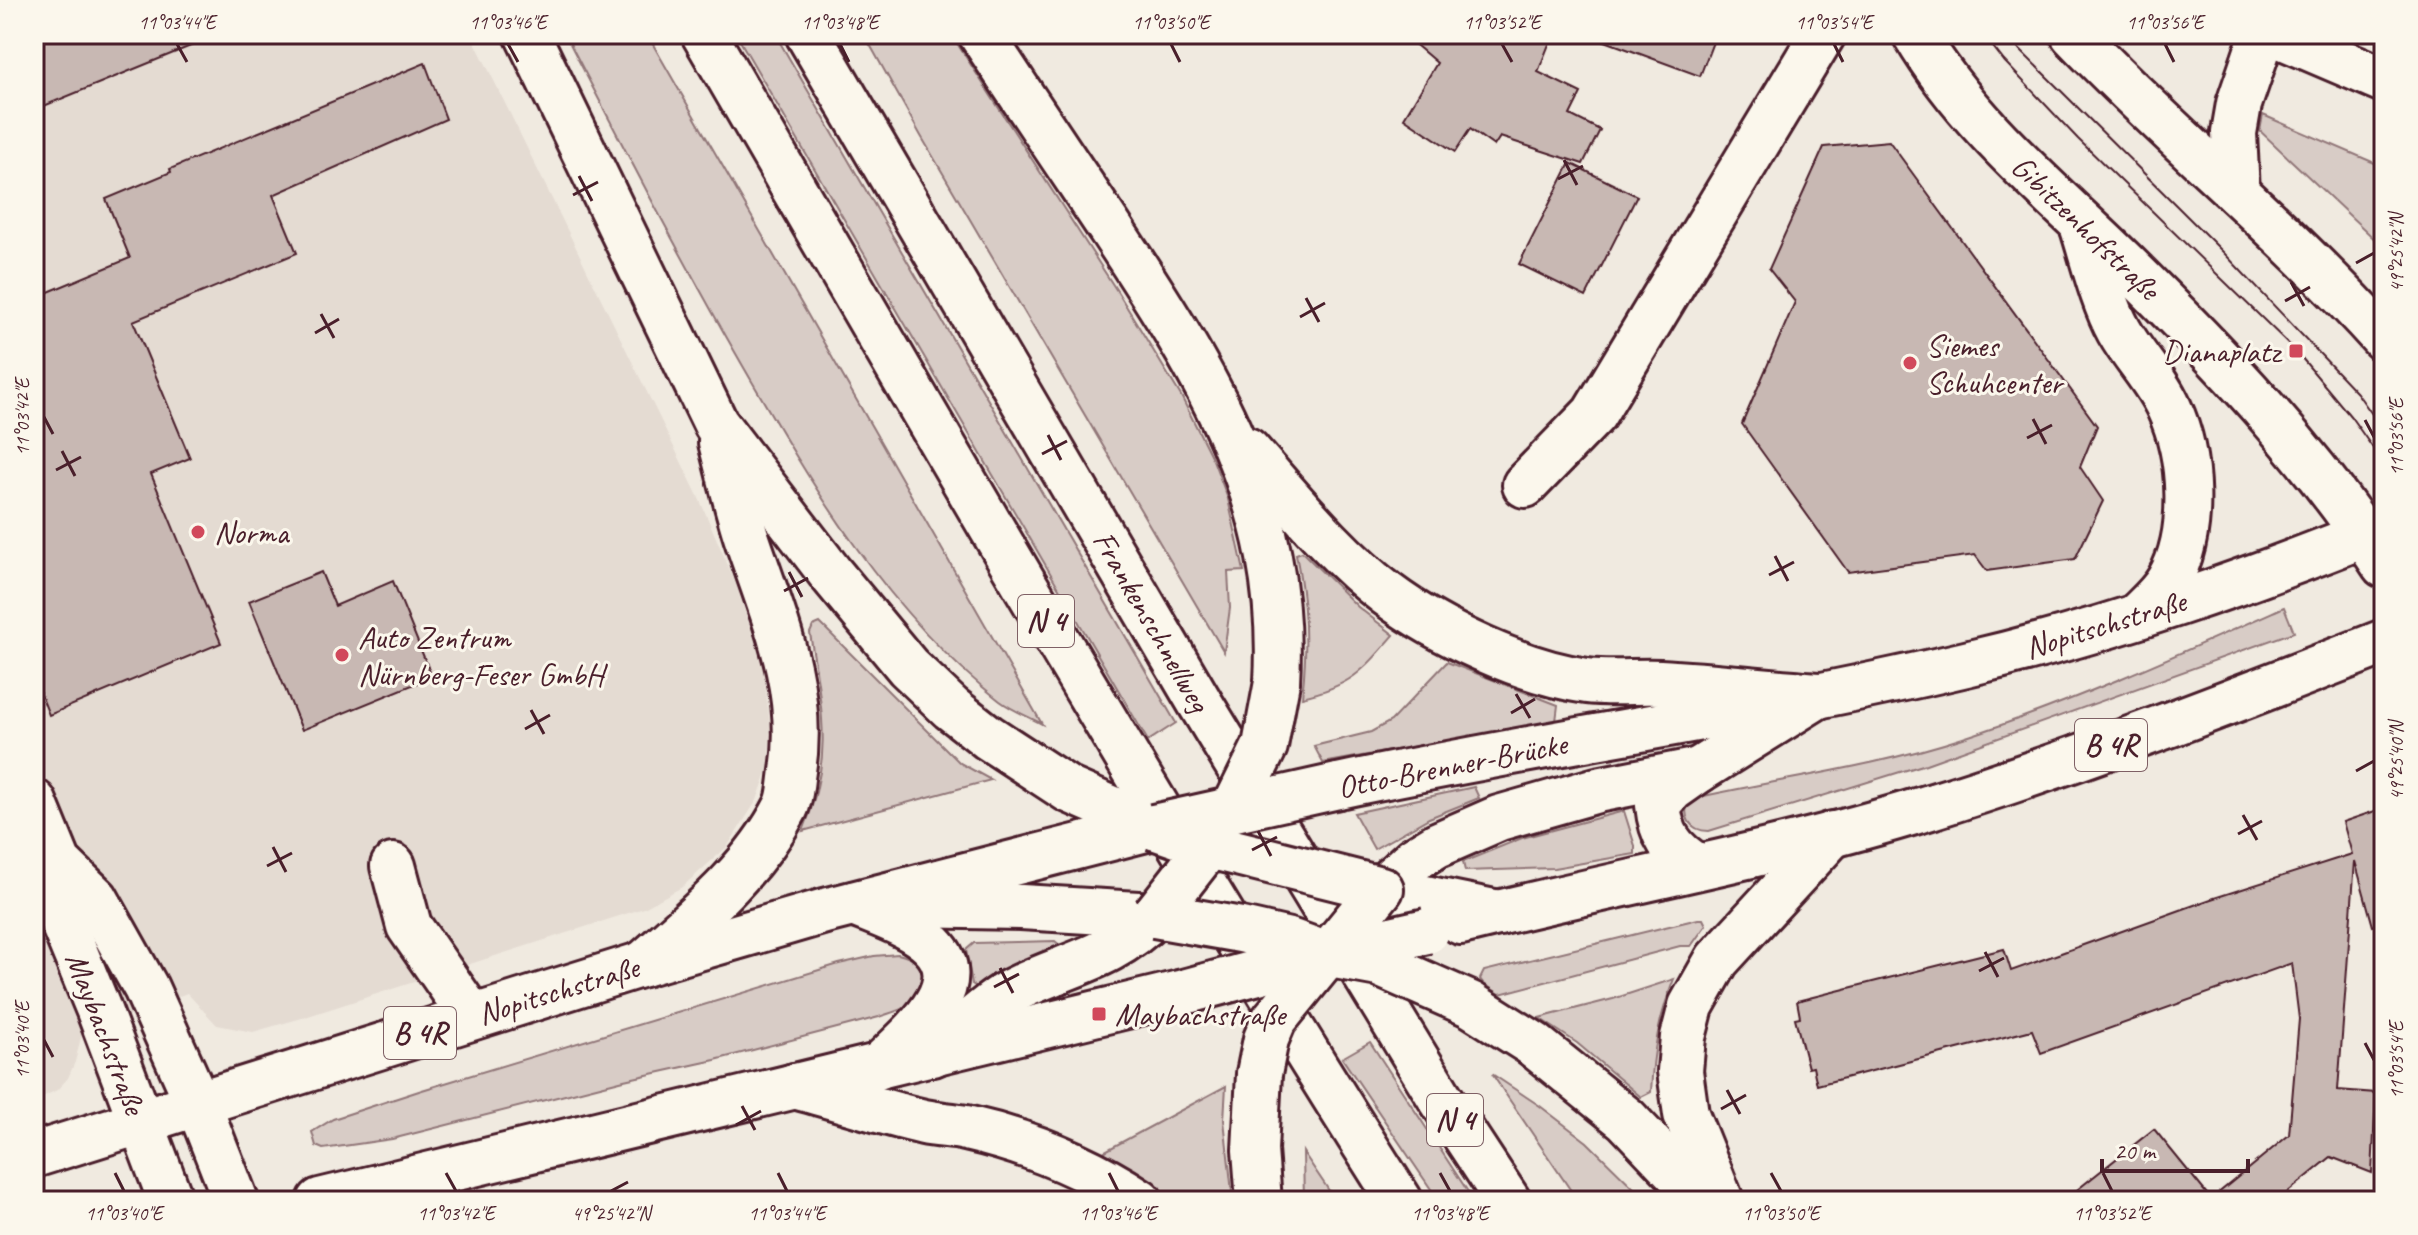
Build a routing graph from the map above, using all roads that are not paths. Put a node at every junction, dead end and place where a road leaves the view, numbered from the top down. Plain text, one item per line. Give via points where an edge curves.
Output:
1 (527, 34) edge
2 (704, 34) edge
3 (808, 34) edge
4 (981, 34) edge
5 (1823, 34) edge
6 (1915, 34) edge
7 (2073, 34) edge
8 (2263, 34) edge
9 (2276, 34) edge
10 (2384, 80) edge
11 (2237, 192) junction
12 (2081, 221) junction
13 (2384, 339) edge
14 (716, 424) junction
15 (1232, 433) junction
16 (1525, 485) dead end
17 (2378, 542) edge
18 (2137, 616) junction
19 (2384, 642) edge
20 (1819, 695) junction
21 (1699, 770) junction
22 (34, 802) edge
23 (1234, 809) junction
24 (1154, 827) junction
25 (1833, 834) junction
26 (1088, 842) joint
27 (1209, 846) junction
28 (59, 863) junction
29 (393, 866) dead end
30 (1697, 866) junction
31 (1392, 887) junction
32 (854, 904) junction
33 (1499, 913) junction
34 (1143, 918) junction
35 (1325, 954) junction
36 (643, 964) junction
37 (472, 1017) junction
38 (933, 1054) junction
39 (878, 1067) junction
40 (794, 1086) junction
41 (198, 1104) junction
42 (140, 1122) junction
43 (34, 1155) edge
44 (396, 1191) edge
45 (171, 1201) edge
46 (236, 1201) edge
47 (320, 1201) edge
48 (1140, 1201) edge
49 (1259, 1201) edge
50 (1400, 1201) edge
51 (1508, 1201) edge
52 (1704, 1201) edge
53 (1721, 1201) edge

1 - 14 main road
2 - 50 main road, N 4 via 1119,747
3 - 51 main road, Frankenschnellweg / N 4 via 1208,717
4 - 15 main road via 1190,352
5 - 16 main road via 1594,414
6 - 12 main road, Gibitzenhofstraße via 1978,121
7 - 11 main road
8 - 11 main road via 2234,133
9 - 10 main road
11 - 13 main road
12 - 17 main road, Gibitzenhofstraße via 2259,404
12 - 18 main road via 2119,331 2169,406 2183,449 2186,511 2176,566
14 - 24 main road via 908,667 976,727 1054,783
14 - 36 main road via 789,662 797,748 788,804 755,855
15 - 20 main road via 1321,533 1386,593 1483,649 1587,681
15 - 23 main road, bridge via 1271,562 1277,623 1277,682 1265,746
17 - 18 main road, Nopitschstraße / B 4R
18 - 20 main road, Nopitschstraße / B 4R via 1967,664
19 - 25 main road, B 4R via 2065,762
20 - 21 main road
20 - 23 main road, Otto-Brenner-Brücke / B 4R, bridge
21 - 30 main road via 1658,805 1660,826 1670,843
21 - 31 main road via 1625,783 1499,818 1414,859
22 - 28 main road, Maybachstraße
23 - 24 main road, Otto-Brenner-Brücke / B 4R, bridge
23 - 27 main road
24 - 26 main road, Otto-Brenner-Brücke / B 4R
24 - 27 main road, bridge
25 - 30 main road, B 4R
25 - 53 main road via 1717,960 1691,1006 1680,1071 1686,1114
26 - 32 main road, Nopitschstraße / B 4R
27 - 31 main road, bridge
27 - 34 main road, bridge
28 - 41 main road, Maybachstraße via 96,899 146,988
28 - 42 main road, Maybachstraße via 56,906
29 - 37 main road via 409,926
30 - 33 main road, B 4R
31 - 33 main road
31 - 35 main road, bridge
32 - 34 main road
32 - 36 main road, Nopitschstraße / B 4R
32 - 39 main road via 921,937 946,965 947,982 939,999
33 - 35 main road, B 4R, bridge
34 - 35 main road, bridge via 1241,930
34 - 38 main road via 1102,955 1008,993
35 - 38 main road, B 4R, bridge
35 - 49 main road, bridge via 1274,1020 1261,1057 1255,1107
35 - 52 main road, bridge via 1379,964 1470,1004 1533,1044 1626,1119
36 - 37 main road, Nopitschstraße / B 4R
37 - 41 main road, Nopitschstraße / B 4R
38 - 39 main road, B 4R
39 - 40 main road, B 4R
40 - 44 main road, B 4R
40 - 48 main road via 1013,1140
41 - 42 main road, Nopitschstraße / B 4R
41 - 46 main road, Maybachstraße
42 - 43 main road, Nopitschstraße / B 4R
42 - 45 main road, Maybachstraße
44 - 47 main road, B 4R

